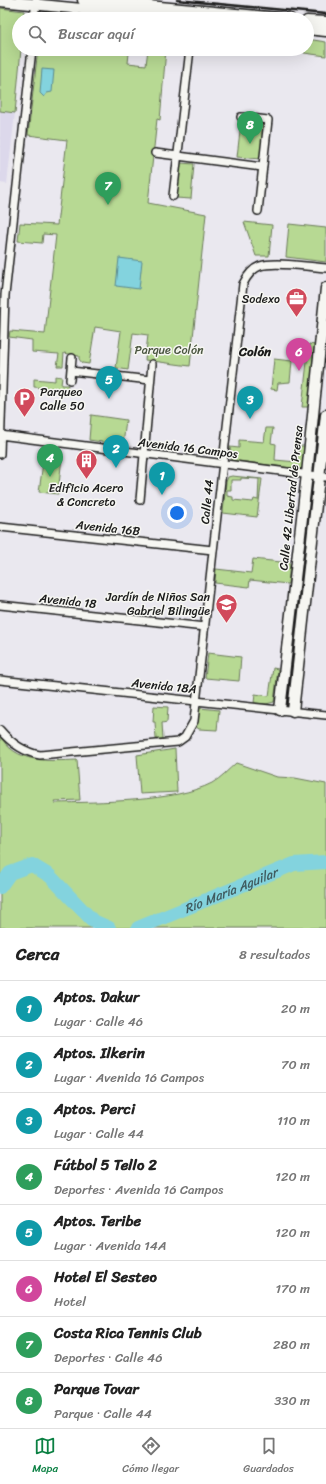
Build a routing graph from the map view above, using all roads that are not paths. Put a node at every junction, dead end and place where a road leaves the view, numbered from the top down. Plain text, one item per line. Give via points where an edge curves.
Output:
1 (83, 0) edge
2 (0, 1) edge
3 (36, 2) edge
4 (35, 12) edge
5 (123, 12) edge
6 (214, 12) edge
7 (314, 21) edge
8 (326, 22) edge
9 (314, 30) edge
10 (326, 31) edge
11 (31, 56) edge
12 (189, 56) edge
13 (241, 117) dead end
14 (155, 153) dead end
15 (178, 156) junction
16 (262, 167) junction
17 (173, 196) dead end
18 (258, 211) dead end
19 (326, 268) edge
20 (326, 288) edge
21 (3, 294) edge
22 (1, 348) edge
23 (72, 358) dead end
24 (152, 364) dead end
25 (71, 371) junction
26 (70, 380) dead end
27 (150, 380) junction
28 (326, 415) edge
29 (0, 435) edge
30 (144, 453) junction
31 (0, 454) edge
32 (223, 463) junction
33 (307, 474) junction
34 (323, 476) edge
35 (140, 500) dead end
36 (0, 527) edge
37 (213, 550) junction
38 (0, 605) edge
39 (205, 627) junction
40 (0, 680) edge
41 (196, 700) junction
42 (280, 710) junction
43 (293, 711) junction
44 (326, 715) edge
45 (0, 730) edge

1 - 6 main road
2 - 3 main road
3 - 4 street
3 - 5 main road
7 - 8 main road
9 - 10 main road
11 - 21 street
12 - 15 street
13 - 16 street via 268,120
14 - 15 street
15 - 16 street
15 - 17 street
16 - 18 street
19 - 32 street, Calle 44 via 270,264 252,270 244,284
20 - 33 main road, Calle 42 Libertad de Prensa
21 - 22 street
22 - 29 street
23 - 25 street
24 - 27 street
25 - 26 street
25 - 27 street
27 - 30 street
28 - 34 main road
29 - 30 street, Avenida 16 Campos
29 - 31 street
30 - 32 street, Avenida 16 Campos
30 - 35 street
32 - 33 street, Avenida 16 Campos
32 - 37 street, Calle 44
33 - 34 street, Avenida 16 Campos
33 - 42 main road, Calle 42 Libertad de Prensa
34 - 43 main road
36 - 37 street, Avenida 16B
37 - 39 street, Calle 44
38 - 39 street, Avenida 18
39 - 41 street, Calle 44
40 - 41 street, Avenida 18A
41 - 42 street, Avenida 18A
41 - 45 street, Calle 44 via 194,721 185,737 178,742 165,744 40,755 17,747
42 - 43 street, Avenida 18A
43 - 44 street, Avenida 18A

